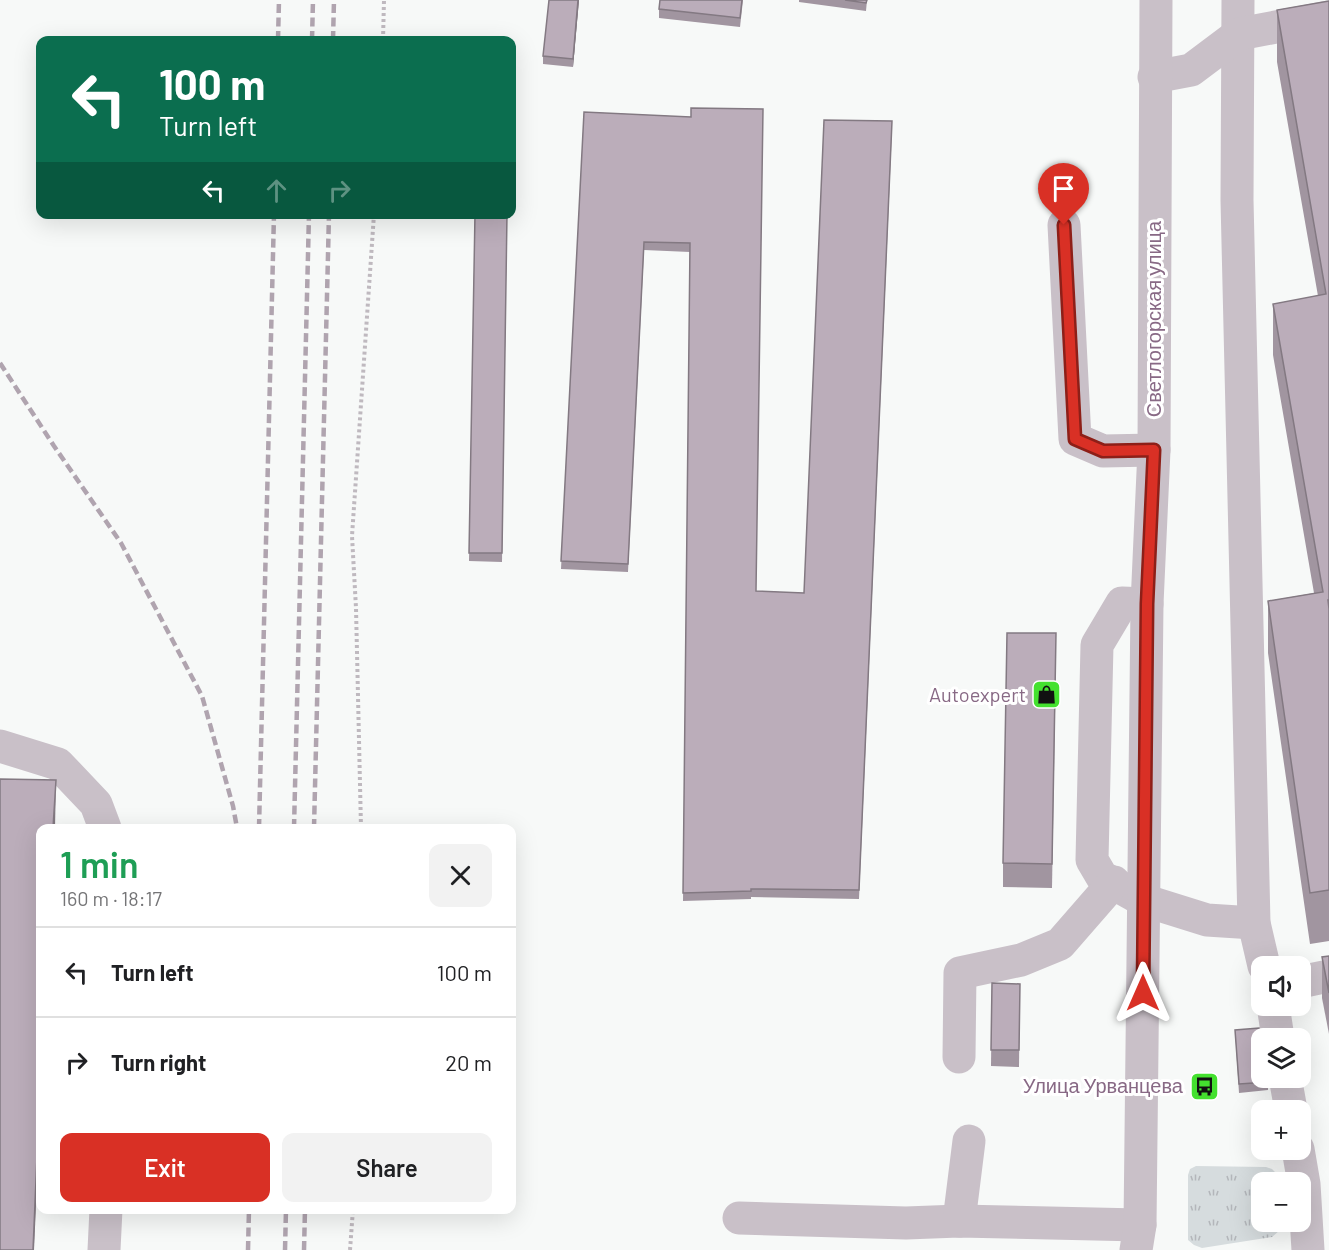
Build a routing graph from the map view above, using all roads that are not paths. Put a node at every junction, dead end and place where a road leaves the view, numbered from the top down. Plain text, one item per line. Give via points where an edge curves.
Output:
1 (1156, 0) edge
2 (1238, 0) edge
3 (1329, 17) edge
4 (1239, 34) junction
5 (1154, 77) junction
6 (1064, 225) dead end
7 (1154, 450) junction
8 (1147, 604) junction
9 (0, 746) edge
10 (104, 824) edge
11 (1114, 882) junction
12 (1143, 900) junction
13 (1254, 922) junction
14 (1262, 956) edge
15 (1329, 976) edge
16 (1311, 980) edge
17 (959, 1057) dead end
18 (969, 1141) dead end
19 (1300, 1160) edge
20 (106, 1214) edge
21 (739, 1218) dead end
22 (959, 1221) junction
23 (1138, 1238) edge
24 (104, 1250) edge
25 (1308, 1250) edge

1 - 5 street, Светлогорская улица
2 - 4 street
3 - 4 street
4 - 5 street via 1191,69
4 - 13 street via 1237,200
5 - 7 street, Светлогорская улица
6 - 7 street via 1075,439 1103,451
7 - 8 street, Светлогорская улица
8 - 11 street via 1122,603 1097,645 1092,860 1102,877
8 - 12 street, Светлогорская улица
9 - 10 street via 58,764 96,804
11 - 12 street
11 - 17 street via 1060,944 1021,960 960,973
12 - 13 street via 1207,920
12 - 23 street, Светлогорская улица
13 - 14 street
15 - 16 street
18 - 22 street
19 - 25 street
20 - 24 street
21 - 22 street
22 - 23 street

